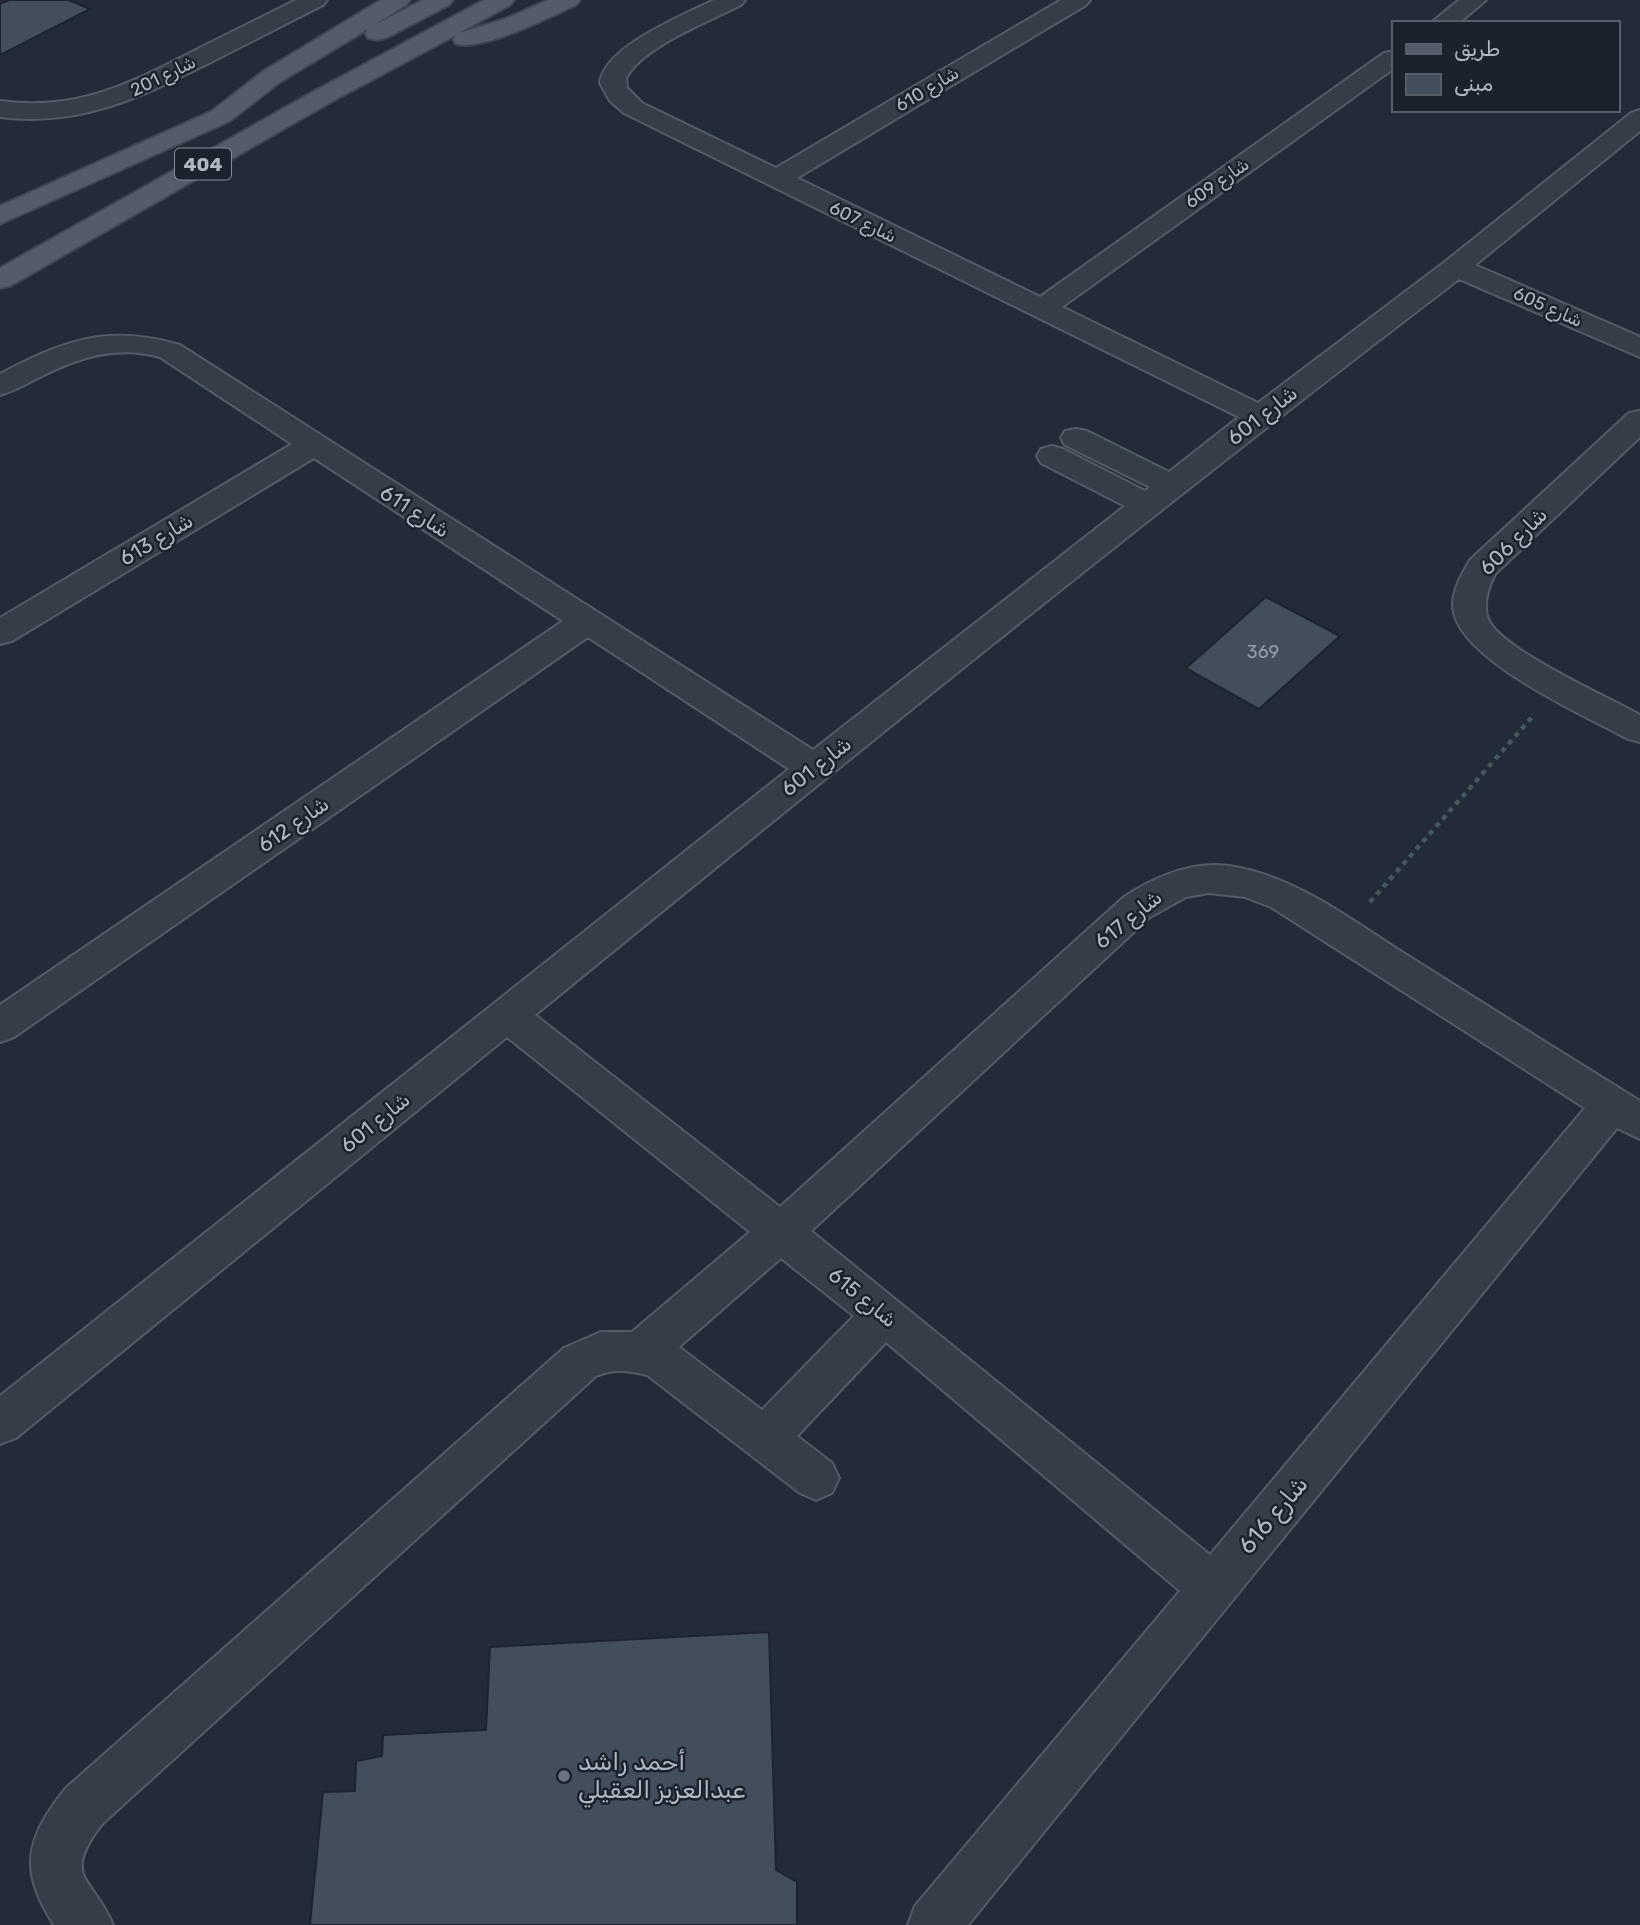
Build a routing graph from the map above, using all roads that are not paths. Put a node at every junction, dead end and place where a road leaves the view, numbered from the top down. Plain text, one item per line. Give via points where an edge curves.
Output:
1 (315, 0) edge
2 (398, 0) edge
3 (441, 0) edge
4 (502, 0) edge
5 (568, 0) edge
6 (733, 0) edge
7 (1079, 0) edge
8 (1475, 0) edge
9 (1446, 21) edge
10 (408, 51) junction
11 (1392, 59) edge
12 (0, 109) edge
13 (221, 116) junction
14 (1640, 118) edge
15 (776, 179) junction
16 (0, 216) edge
17 (1456, 267) junction
18 (0, 281) edge
19 (1041, 309) junction
20 (1640, 348) edge
21 (0, 386) edge
22 (1260, 416) junction
23 (1640, 420) edge
24 (313, 445) junction
25 (1064, 447) dead end
26 (1160, 495) junction
27 (586, 622) junction
28 (0, 633) edge
29 (1640, 730) edge
30 (814, 768) junction
31 (507, 1015) junction
32 (0, 1026) edge
33 (1626, 1114) edge
34 (782, 1231) junction
35 (884, 1314) junction
36 (641, 1352) junction
37 (0, 1423) edge
38 (765, 1438) junction
39 (816, 1478) dead end
40 (1213, 1588) junction
41 (87, 1925) edge
42 (934, 1925) edge

1 - 12 street, شارع 201 via 109,101 58,111
2 - 13 main road, 404 via 271,77
3 - 13 main road, 404
4 - 10 main road
5 - 10 main road via 489,33
6 - 15 street, شارع 607 via 626,57 613,78 614,89 633,108
7 - 15 street, شارع 610
8 - 9 street
10 - 18 main road, 404
11 - 19 street, شارع 609
13 - 16 main road, 404
14 - 17 street, شارع 601
15 - 19 street, شارع 607
17 - 20 street, شارع 605
17 - 22 street, شارع 601
19 - 22 street, شارع 607
21 - 24 street, شارع 611 via 80,347 137,342 170,351
22 - 26 street, شارع 601
23 - 29 street, شارع 606 via 1482,568 1468,596 1468,611 1488,643
24 - 27 street, شارع 611
24 - 28 street, شارع 613
25 - 26 street
26 - 30 street, شارع 601
27 - 30 street, شارع 611
27 - 32 street, شارع 612
30 - 31 street, شارع 601
31 - 34 street, شارع 615
31 - 37 street, شارع 601
33 - 34 street, شارع 617 via 1284,897 1255,884 1221,878 1188,880 1160,890 1137,906
33 - 40 street, شارع 616
34 - 35 street, شارع 615
34 - 36 street, شارع 617
35 - 38 street
35 - 40 street, شارع 615
36 - 38 street via 659,1358
36 - 41 street via 601,1352 562,1375 84,1806 62,1837 55,1868 58,1886
38 - 39 street
40 - 42 street, شارع 616

